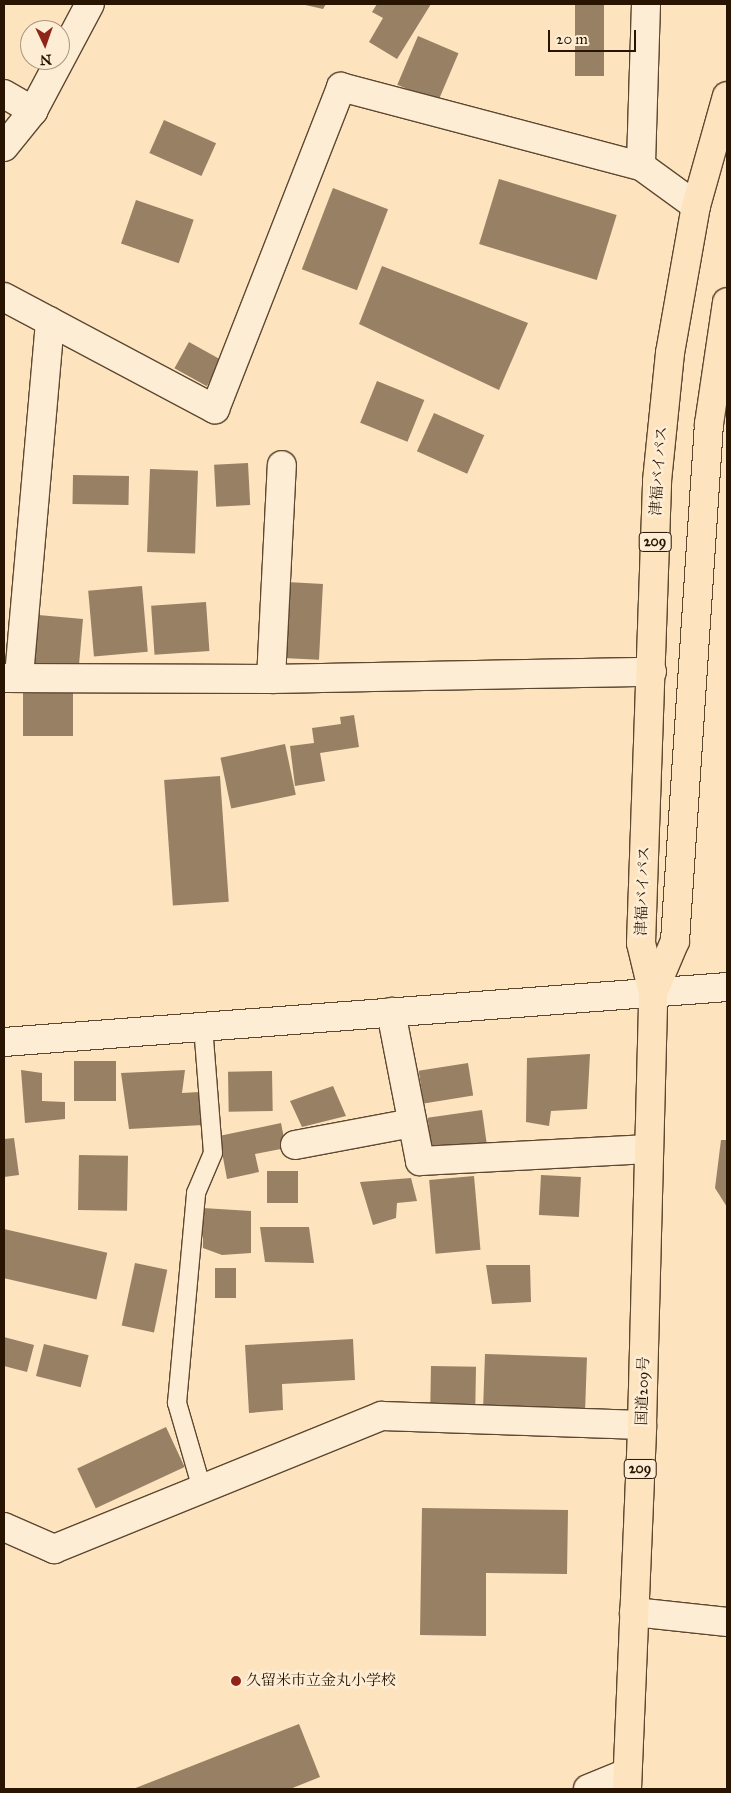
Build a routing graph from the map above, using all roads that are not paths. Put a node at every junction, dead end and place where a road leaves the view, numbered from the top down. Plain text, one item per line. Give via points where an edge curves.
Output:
1 (90, 4) edge
2 (646, 4) edge
3 (4, 94) edge
4 (727, 96) edge
5 (33, 111) junction
6 (4, 147) edge
7 (640, 166) junction
8 (696, 206) junction
9 (4, 297) edge
10 (727, 302) edge
11 (50, 321) junction
12 (282, 465) dead end
13 (652, 672) junction
14 (12, 677) edge
15 (271, 679) junction
16 (727, 987) edge
17 (653, 993) junction
18 (391, 1012) junction
19 (203, 1027) junction
20 (4, 1042) edge
21 (412, 1123) junction
22 (295, 1145) dead end
23 (649, 1149) junction
24 (642, 1425) junction
25 (202, 1489) junction
26 (4, 1527) edge
27 (634, 1612) junction
28 (727, 1622) edge
29 (627, 1781) edge
30 (588, 1789) edge

1 - 5 street
2 - 7 street
3 - 5 street
4 - 8 highway, 津福バイパス / 209
5 - 6 street
7 - 8 street
7 - 11 street via 341,87 215,409
8 - 13 highway, 津福バイパス / 209 via 670,353 657,481
9 - 11 street
10 - 17 highway, 209 via 709,424 676,942
11 - 14 street
12 - 15 street
13 - 15 street
13 - 17 highway, 津福バイパス / 209 via 641,943
14 - 15 street
16 - 17 street
17 - 18 street
17 - 23 highway, 国道209号 / 209
18 - 19 street
18 - 21 street
19 - 20 street
19 - 25 lane via 213,1153 196,1192 177,1404
21 - 22 street
21 - 23 street via 420,1161
23 - 24 highway, 国道209号 / 209
24 - 25 street via 382,1416
24 - 27 highway, 国道209号 / 209
25 - 26 street via 54,1549
27 - 28 street
27 - 29 highway, 国道209号 / 209
29 - 30 street

